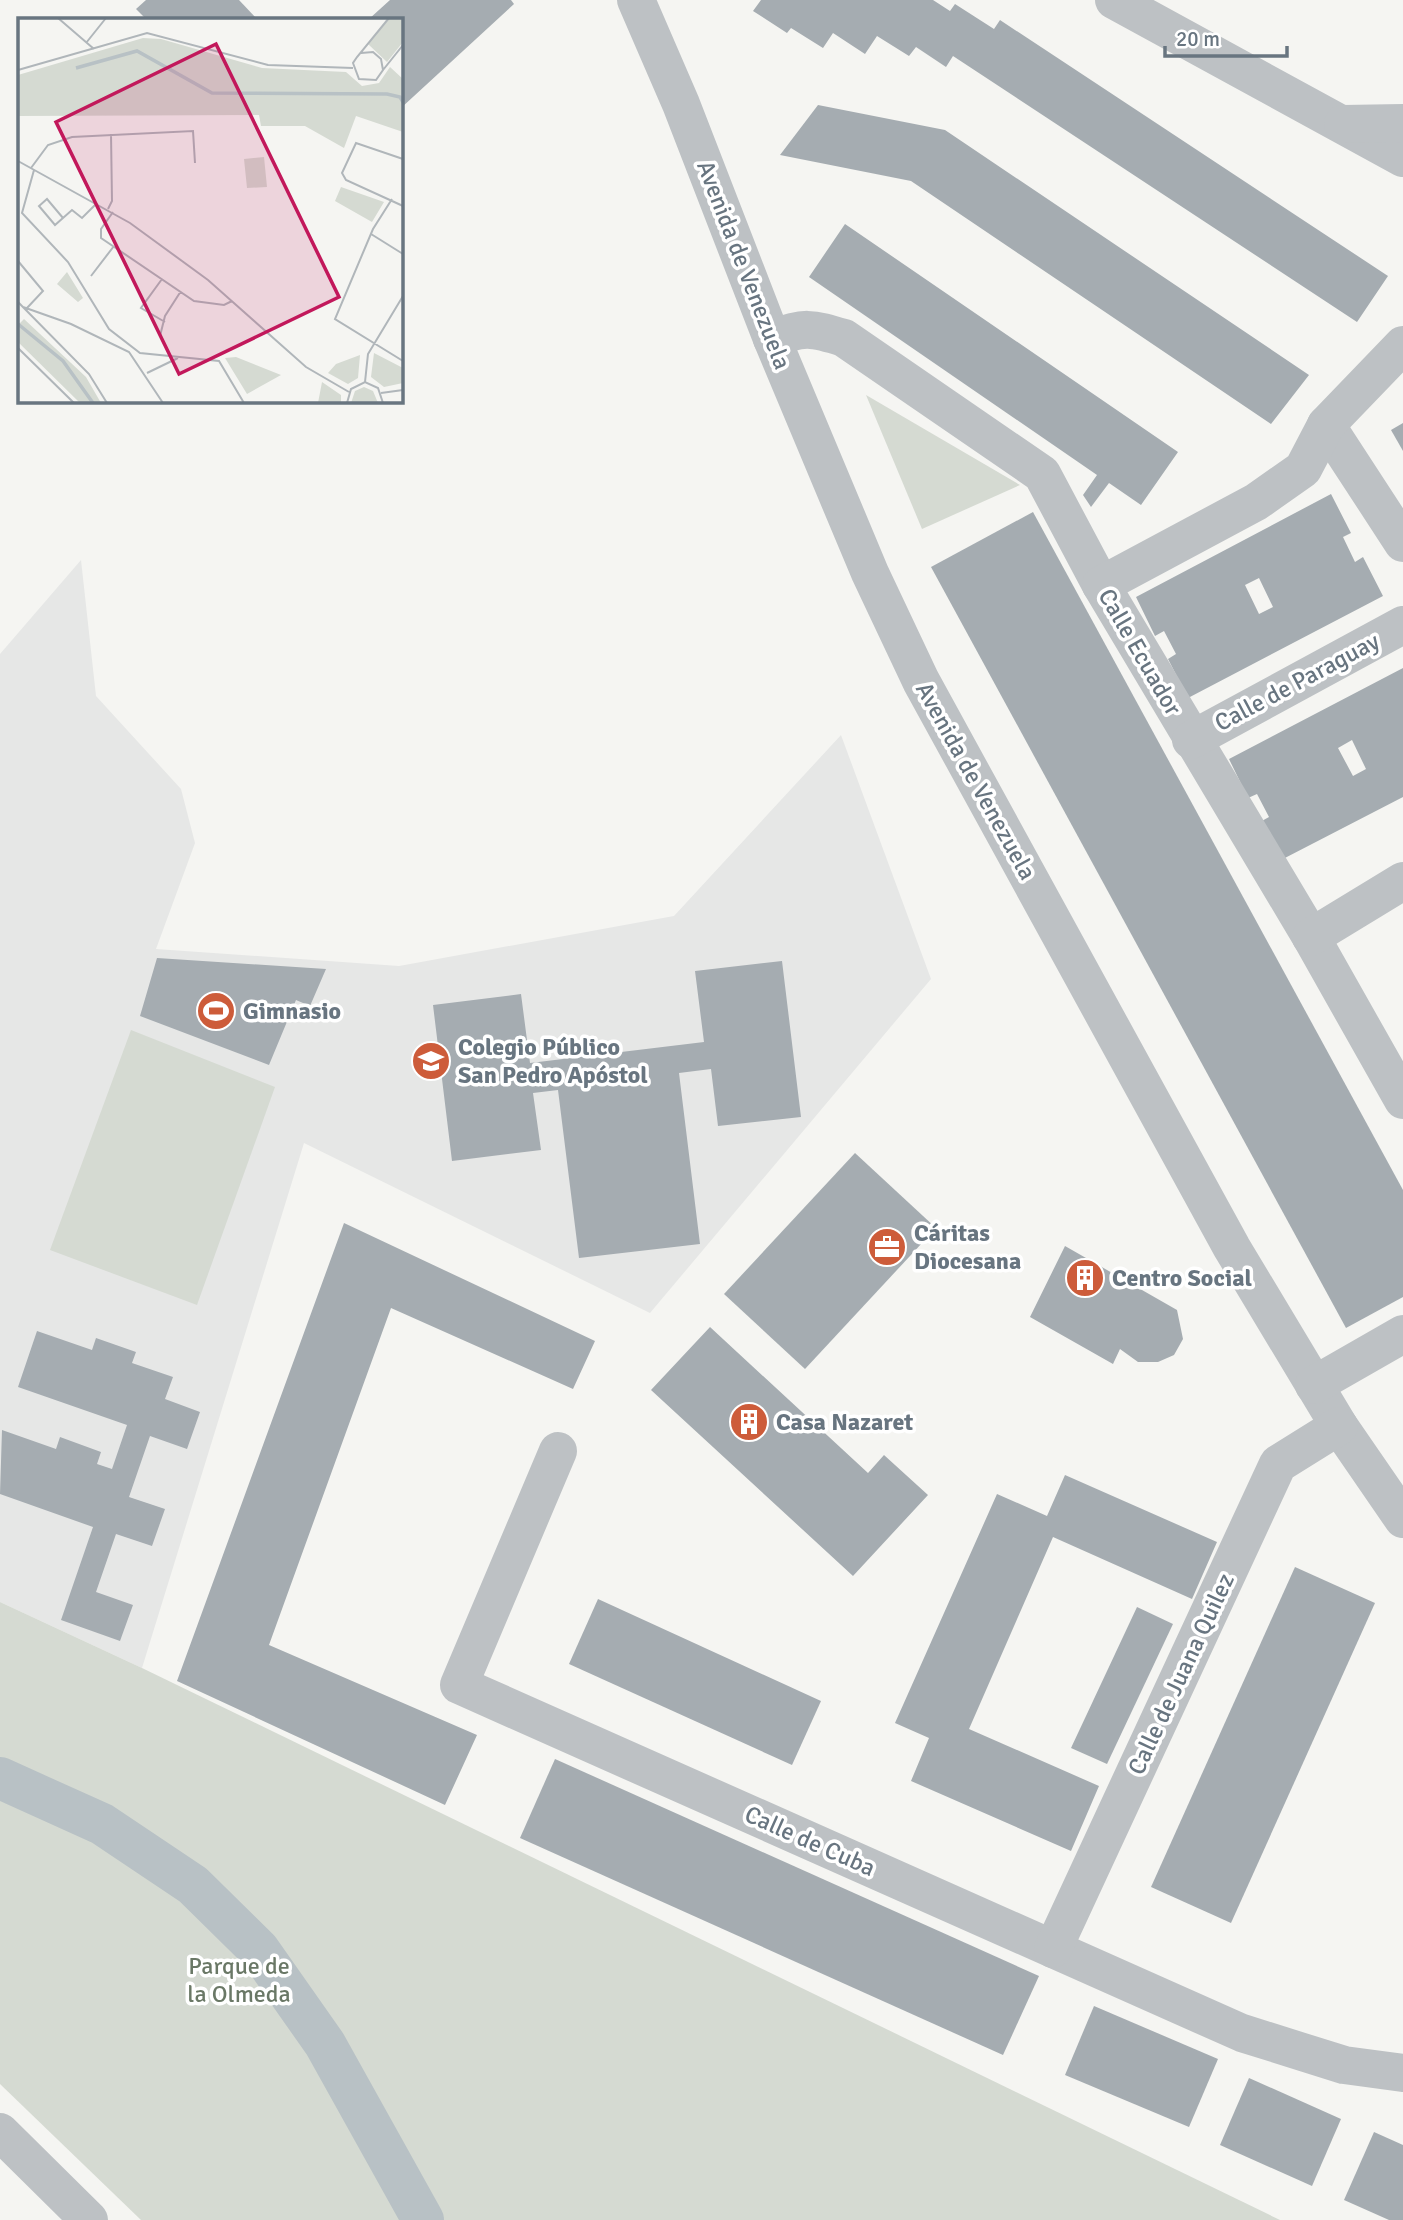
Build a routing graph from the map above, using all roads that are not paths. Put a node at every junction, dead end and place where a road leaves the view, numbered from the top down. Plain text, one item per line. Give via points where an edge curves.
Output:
1 (636, 0) edge
2 (1114, 0) edge
3 (1403, 123) edge
4 (1341, 124) junction
5 (1403, 158) edge
6 (772, 339) junction
7 (1403, 345) edge
8 (1326, 425) junction
9 (1403, 543) edge
10 (1101, 585) junction
11 (1403, 625) edge
12 (1191, 740) junction
13 (1403, 881) edge
14 (1311, 937) junction
15 (1403, 1100) edge
16 (1403, 1334) edge
17 (1314, 1385) junction
18 (1339, 1426) junction
19 (558, 1451) dead end
20 (1400, 1511) edge
21 (1053, 1949) junction
22 (1403, 2073) edge
23 (0, 2132) edge
24 (89, 2220) edge

1 - 6 street, Avenida de Venezuela
2 - 4 street
3 - 4 street
4 - 5 street
6 - 10 street, Calle Ecuador via 811,328 844,338 1042,474
6 - 17 street, Avenida de Venezuela via 870,573 921,681 1232,1248
7 - 8 street
8 - 9 street
8 - 10 street via 1303,469 1275,489
10 - 12 street, Calle Ecuador
11 - 12 street, Calle de Paraguay
12 - 14 street, Calle Ecuador
13 - 14 street
14 - 15 street, Calle Ecuador
16 - 17 street
17 - 18 street, Avenida de Venezuela
18 - 20 street, Avenida de Venezuela
18 - 21 street, Calle de Juana Quilez via 1278,1464
19 - 21 street, Calle de Cuba via 459,1685
21 - 22 street, Calle de Cuba via 1242,2033 1344,2065
23 - 24 street

